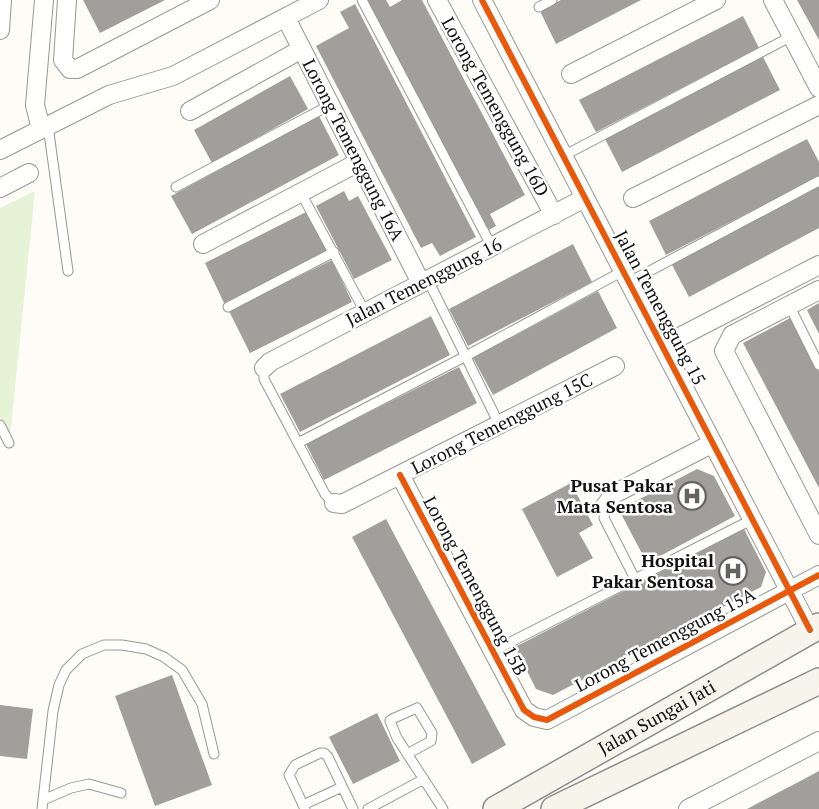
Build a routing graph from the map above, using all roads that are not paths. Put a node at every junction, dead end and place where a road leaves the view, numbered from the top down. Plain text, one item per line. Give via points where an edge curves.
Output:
1 (2, 0) edge
2 (44, 0) edge
3 (67, 0) edge
4 (210, 0) edge
5 (319, 0) edge
6 (362, 0) edge
7 (437, 0) edge
8 (482, 0) edge
9 (552, 0) edge
10 (716, 0) edge
11 (773, 0) edge
12 (539, 7) dead end
13 (286, 18) junction
14 (0, 30) edge
15 (792, 36) junction
16 (302, 50) junction
17 (571, 74) dead end
18 (819, 88) edge
19 (330, 105) junction
20 (819, 105) edge
21 (190, 111) dead end
22 (44, 128) junction
23 (0, 150) edge
24 (564, 156) junction
25 (359, 162) junction
26 (29, 173) dead end
27 (819, 181) edge
28 (0, 188) edge
29 (176, 188) dead end
30 (301, 193) junction
31 (586, 198) junction
32 (633, 198) dead end
33 (554, 214) junction
34 (203, 244) dead end
35 (492, 247) junction
36 (334, 252) junction
37 (819, 265) edge
38 (68, 271) dead end
39 (626, 276) junction
40 (424, 282) junction
41 (819, 290) edge
42 (788, 305) junction
43 (228, 307) dead end
44 (365, 312) junction
45 (662, 346) junction
46 (466, 356) junction
47 (819, 365) edge
48 (615, 366) dead end
49 (264, 368) joint
50 (499, 424) junction
51 (0, 426) edge
52 (9, 443) dead end
53 (298, 443) junction
54 (713, 443) junction
55 (400, 475) junction
56 (334, 502) joint
57 (604, 506) joint
58 (753, 519) junction
59 (819, 535) edge
60 (819, 575) edge
61 (635, 579) junction
62 (790, 590) junction
63 (815, 628) edge
64 (493, 651) junction
65 (819, 681) edge
66 (524, 710) joint
67 (819, 741) edge
68 (214, 754) dead end
69 (408, 754) junction
70 (424, 779) junction
71 (342, 787) junction
72 (121, 794) dead end
73 (43, 805) edge
74 (304, 807) edge
75 (353, 809) edge
76 (368, 809) edge
77 (443, 809) edge
78 (496, 809) edge
79 (554, 809) edge
80 (688, 809) edge

1 - 14 street
2 - 22 street via 35,104
3 - 4 street via 63,60 70,69 77,69
5 - 13 street
6 - 35 lane
7 - 33 street, Lorong Temenggung 16D
8 - 24 street, Jalan Temenggung 15
9 - 12 lane
10 - 17 street
11 - 15 street
13 - 16 street, Lorong Temenggung 16A
13 - 22 street via 173,76 110,95
15 - 18 street
15 - 24 lane
16 - 19 street, Lorong Temenggung 16A
16 - 21 street
19 - 25 street, Lorong Temenggung 16A
19 - 29 lane
20 - 32 street
22 - 23 street
22 - 38 lane
24 - 31 street, Jalan Temenggung 15
25 - 30 street
25 - 40 street, Lorong Temenggung 16A
26 - 28 street
27 - 39 lane
30 - 34 street
30 - 36 lane
31 - 33 street, Jalan Temenggung 16
31 - 39 street, Jalan Temenggung 15
33 - 35 street, Jalan Temenggung 16
35 - 40 street, Jalan Temenggung 16
36 - 43 lane
36 - 44 lane
37 - 45 street
39 - 45 street, Jalan Temenggung 15
39 - 46 lane
40 - 44 street, Jalan Temenggung 16
40 - 46 lane
41 - 42 street
42 - 47 lane
42 - 59 street via 732,335 724,351
44 - 49 street, Jalan Temenggung 16
45 - 54 street, Jalan Temenggung 15
46 - 50 lane
46 - 53 lane
48 - 50 street, Lorong Temenggung 15C
49 - 53 lane via 264,379
50 - 55 street, Lorong Temenggung 15C
51 - 52 lane
53 - 56 lane via 325,494
54 - 57 street via 614,494
54 - 58 street, Jalan Temenggung 15
55 - 56 street, Lorong Temenggung 15C via 342,504
55 - 64 street, Lorong Temenggung 15B
57 - 61 lane via 604,518
58 - 61 lane
58 - 62 street, Jalan Temenggung 15
60 - 62 street, Lorong Temenggung 15A
61 - 64 lane
62 - 63 street, Jalan Temenggung 15
62 - 66 street, Lorong Temenggung 15A via 547,720
63 - 78 main road, Jalan Sungai Jati
64 - 66 street, Lorong Temenggung 15B
65 - 79 main road, Jalan Sungai Jati
67 - 80 street
68 - 73 lane via 202,704 182,670 146,649 104,645 82,654 66,670 59,684
69 - 69 lane via 390,721 417,708 432,738
69 - 70 lane
70 - 76 lane
70 - 77 lane
71 - 74 lane
71 - 74 lane via 324,753 295,765 289,774
71 - 75 lane
72 - 73 lane via 89,784 72,788

